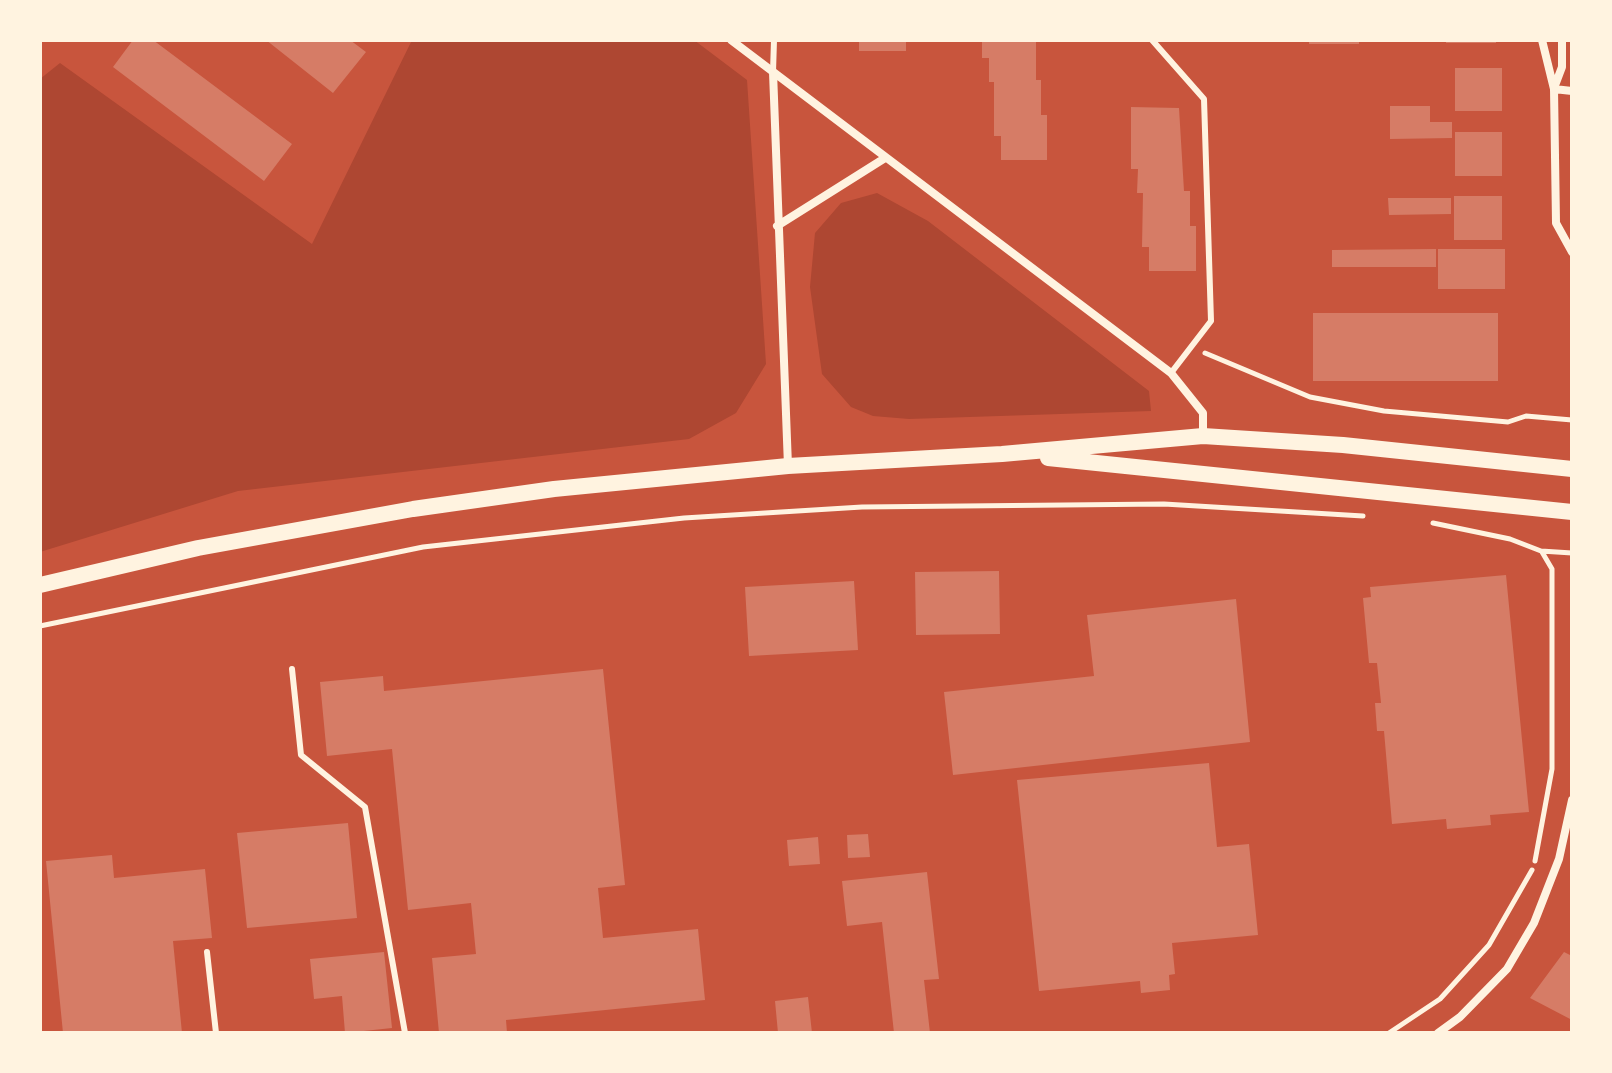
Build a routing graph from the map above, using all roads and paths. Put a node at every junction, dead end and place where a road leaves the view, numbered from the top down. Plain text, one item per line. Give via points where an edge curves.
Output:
1 (731, 40) edge
2 (774, 40) edge
3 (1152, 40) edge
4 (1542, 40) edge
5 (1562, 40) edge
6 (773, 72) junction
7 (1554, 89) junction
8 (1572, 91) edge
9 (885, 158) junction
10 (777, 226) junction
11 (1572, 252) edge
12 (1171, 373) junction
13 (1572, 420) edge
14 (1203, 436) junction
15 (1002, 454) junction
16 (788, 466) junction
17 (1572, 469) edge
18 (1572, 512) edge
19 (1374, 517) dead end
20 (1421, 521) dead end
21 (1541, 551) junction
22 (1572, 553) edge
23 (40, 585) edge
24 (40, 626) edge
25 (292, 669) dead end
26 (1572, 800) edge
27 (207, 952) dead end
28 (216, 1033) edge
29 (405, 1033) edge
30 (1389, 1033) edge
31 (1438, 1033) edge

1 - 6 street
2 - 6 lane
3 - 12 lane via 1204,99 1211,321
4 - 7 street
5 - 7 street via 1562,67
6 - 9 street
6 - 10 street
7 - 8 street
7 - 11 street via 1556,223
9 - 10 street
9 - 12 street
10 - 16 street
12 - 13 path via 1203,353 1310,397 1384,411 1508,422 1526,416
12 - 14 street via 1203,413
14 - 15 main road
14 - 17 main road
15 - 16 main road
15 - 18 main road
16 - 23 main road via 413,509 198,548
19 - 24 path via 1164,504 862,507 684,518 423,547
20 - 21 path via 1510,539
21 - 22 path
21 - 30 path via 1552,569 1552,769 1535,866 1489,945 1440,999
25 - 29 lane via 301,755 365,807
26 - 31 street via 1559,859 1534,923 1507,969
27 - 28 lane

